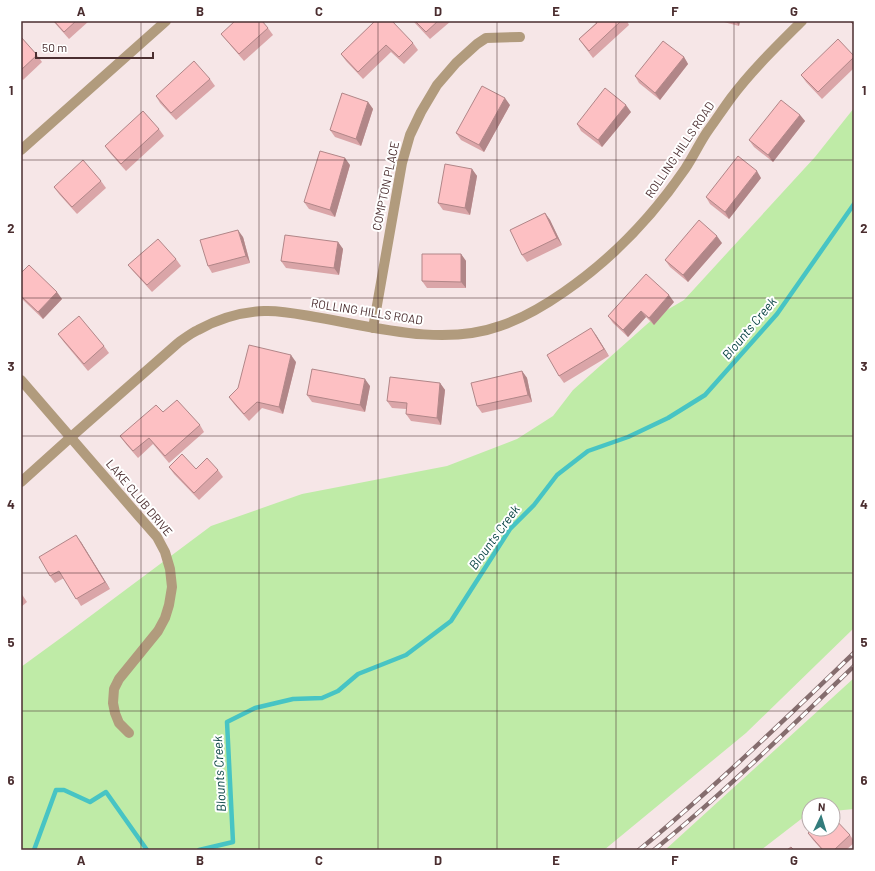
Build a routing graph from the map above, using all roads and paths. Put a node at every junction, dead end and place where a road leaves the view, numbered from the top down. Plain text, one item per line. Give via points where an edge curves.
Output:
1 (166, 21) edge
2 (802, 21) edge
3 (520, 37) dead end
4 (21, 150) edge
5 (373, 328) junction
6 (21, 380) edge
7 (71, 437) junction
8 (21, 482) edge
9 (129, 733) dead end

1 - 4 street
2 - 5 street, ROLLING HILLS ROAD via 762,61 732,97 661,202 635,232 579,282 521,318 498,327 449,335 402,333
3 - 5 street, COMPTON PLACE via 486,38 477,44 456,63 420,112 402,163
5 - 7 street, ROLLING HILLS ROAD via 286,312 243,313 219,320 196,330 178,342
6 - 7 street, LAKE CLUB DRIVE
7 - 8 street, ROLLING HILLS ROAD
7 - 9 street, LAKE CLUB DRIVE via 157,537 170,570 172,587 165,618 114,689 115,713 119,723

